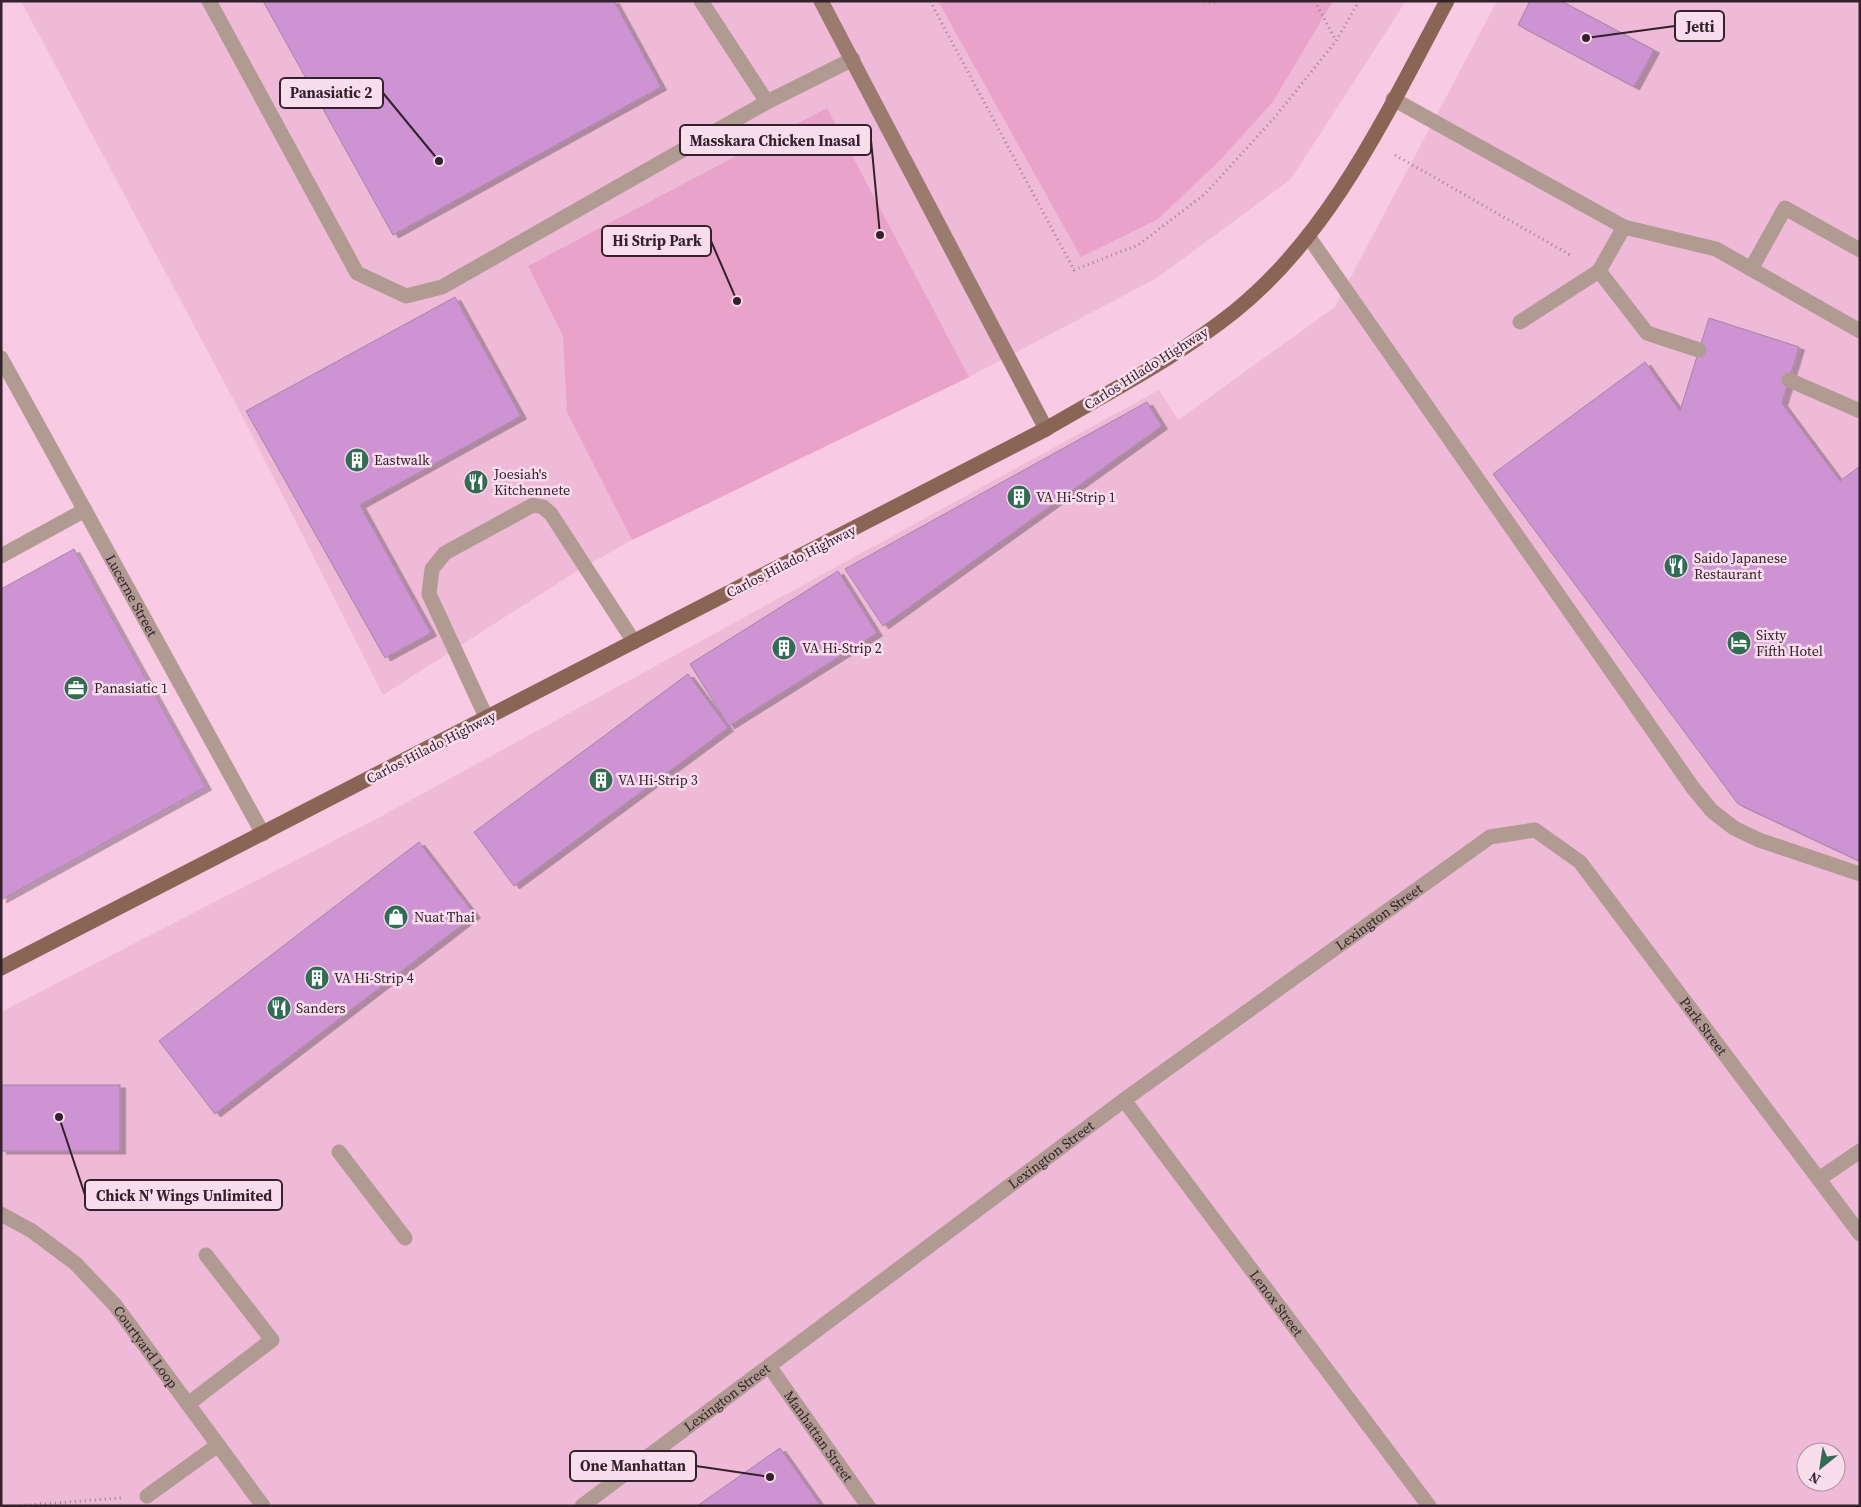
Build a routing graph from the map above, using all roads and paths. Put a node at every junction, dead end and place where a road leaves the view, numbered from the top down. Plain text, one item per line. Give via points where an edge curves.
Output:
1 (209, 1) edge
2 (701, 1) edge
3 (821, 1) edge
4 (930, 1) edge
5 (1198, 1) edge
6 (1219, 1) edge
7 (1316, 1) edge
8 (1359, 1) edge
9 (1447, 1) edge
10 (1336, 41) junction
11 (852, 59) junction
12 (1393, 99) junction
13 (767, 102) junction
14 (1370, 141) junction
15 (1624, 227) junction
16 (1308, 236) junction
17 (1860, 250) edge
18 (1751, 269) junction
19 (1599, 271) junction
20 (1520, 322) dead end
21 (1860, 331) edge
22 (1699, 350) dead end
23 (1, 358) edge
24 (1789, 380) dead end
25 (1860, 411) edge
26 (1046, 429) junction
27 (85, 510) junction
28 (1, 556) edge
29 (634, 642) junction
30 (487, 719) junction
31 (1534, 830) joint
32 (263, 834) junction
33 (1860, 874) edge
34 (1, 968) edge
35 (1124, 1100) junction
36 (1860, 1150) edge
37 (339, 1152) dead end
38 (1819, 1179) junction
39 (1, 1214) edge
40 (1860, 1234) edge
41 (405, 1238) dead end
42 (206, 1254) dead end
43 (769, 1366) junction
44 (188, 1404) junction
45 (218, 1445) junction
46 (147, 1496) joint
47 (15, 1506) edge
48 (263, 1506) edge
49 (582, 1506) edge
50 (868, 1506) edge
51 (1429, 1506) edge

1 - 13 street via 357,273 406,296 442,287
2 - 13 street
3 - 11 street
4 - 10 path via 1074,270 1138,245 1204,194 1275,117
5 - 6 path
7 - 10 path
8 - 10 path
9 - 12 main road, Carlos Hilado Highway
11 - 13 street
11 - 26 street
12 - 14 main road, Carlos Hilado Highway
12 - 15 street
14 - 16 main road, Carlos Hilado Highway
14 - 19 path
15 - 18 street via 1716,249
15 - 19 street
16 - 26 main road, Carlos Hilado Highway via 1274,276 1235,311 1148,369
16 - 33 street via 1681,772 1712,811 1734,828 1759,840
17 - 18 street via 1785,208
18 - 21 street
19 - 20 street
19 - 22 street via 1647,333
23 - 27 street, Lucerne Street
24 - 25 street
26 - 29 main road, Carlos Hilado Highway
27 - 28 street
27 - 32 street, Lucerne Street
29 - 30 main road, Carlos Hilado Highway
29 - 30 street via 551,514 543,507 533,505 445,553 432,568 429,594
30 - 32 main road, Carlos Hilado Highway
31 - 35 street, Lexington Street via 1490,837
31 - 38 street, Park Street via 1580,862
32 - 34 main road, Carlos Hilado Highway
35 - 43 street, Lexington Street
35 - 51 street, Lenox Street
36 - 38 street
37 - 41 street
38 - 40 street, Park Street
39 - 44 street, Courtyard Loop via 32,1231 75,1264 114,1304
42 - 44 street via 272,1340
43 - 49 street, Lexington Street
43 - 50 street, Manhattan Street
44 - 45 street, Courtyard Loop
45 - 46 street
45 - 48 street, Courtyard Loop
46 - 47 path

